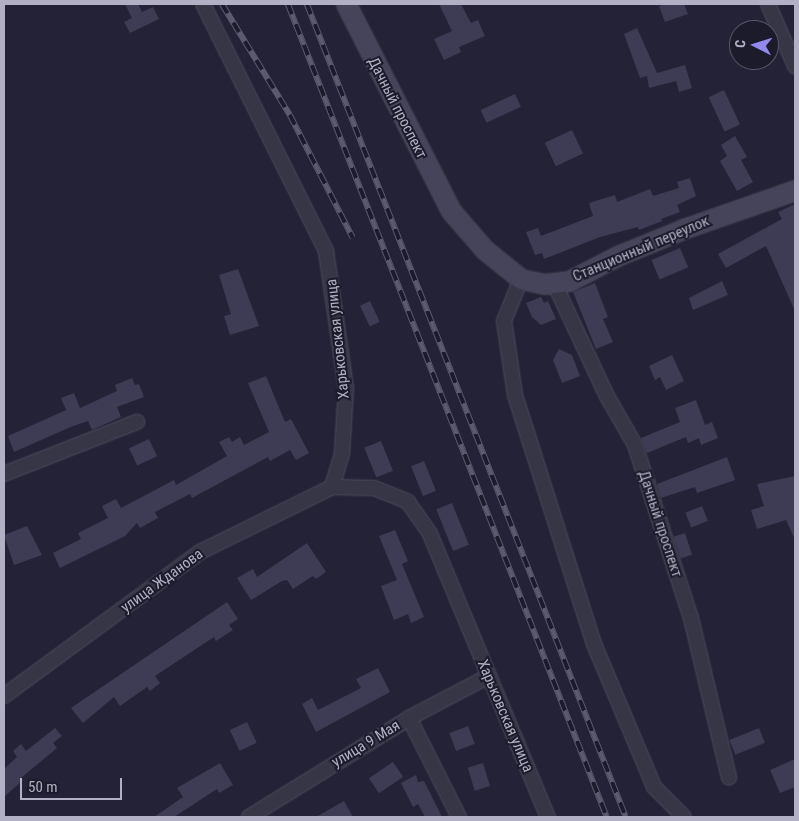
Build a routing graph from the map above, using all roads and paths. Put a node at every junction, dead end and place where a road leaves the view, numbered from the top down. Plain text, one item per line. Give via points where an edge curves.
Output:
1 (202, 4) edge
2 (346, 4) edge
3 (768, 4) edge
4 (795, 66) edge
5 (795, 190) edge
6 (451, 211) joint
7 (520, 279) junction
8 (554, 283) junction
9 (137, 422) dead end
10 (4, 474) edge
11 (332, 487) junction
12 (487, 676) junction
13 (4, 696) edge
14 (410, 718) junction
15 (730, 778) dead end
16 (248, 817) edge
17 (459, 817) edge
18 (548, 817) edge
19 (684, 817) edge

1 - 11 street, Харьковская улица via 326,251 346,388 342,454
2 - 6 street, Дачный проспект
3 - 4 street
5 - 8 street, Станционный переулок via 683,229 617,256 569,281
6 - 7 street, Станционный переулок via 485,250
7 - 8 street, Станционный переулок
7 - 19 street via 504,321 514,395 594,644 654,787
8 - 15 street, Дачный проспект via 607,396 635,445 691,618
9 - 10 street
11 - 12 street, Харьковская улица via 374,488 408,502 430,534
11 - 13 street, улица Жданова via 200,552
12 - 14 street, улица 9 Мая
12 - 18 street, Харьковская улица
14 - 16 street, улица 9 Мая
14 - 17 street

